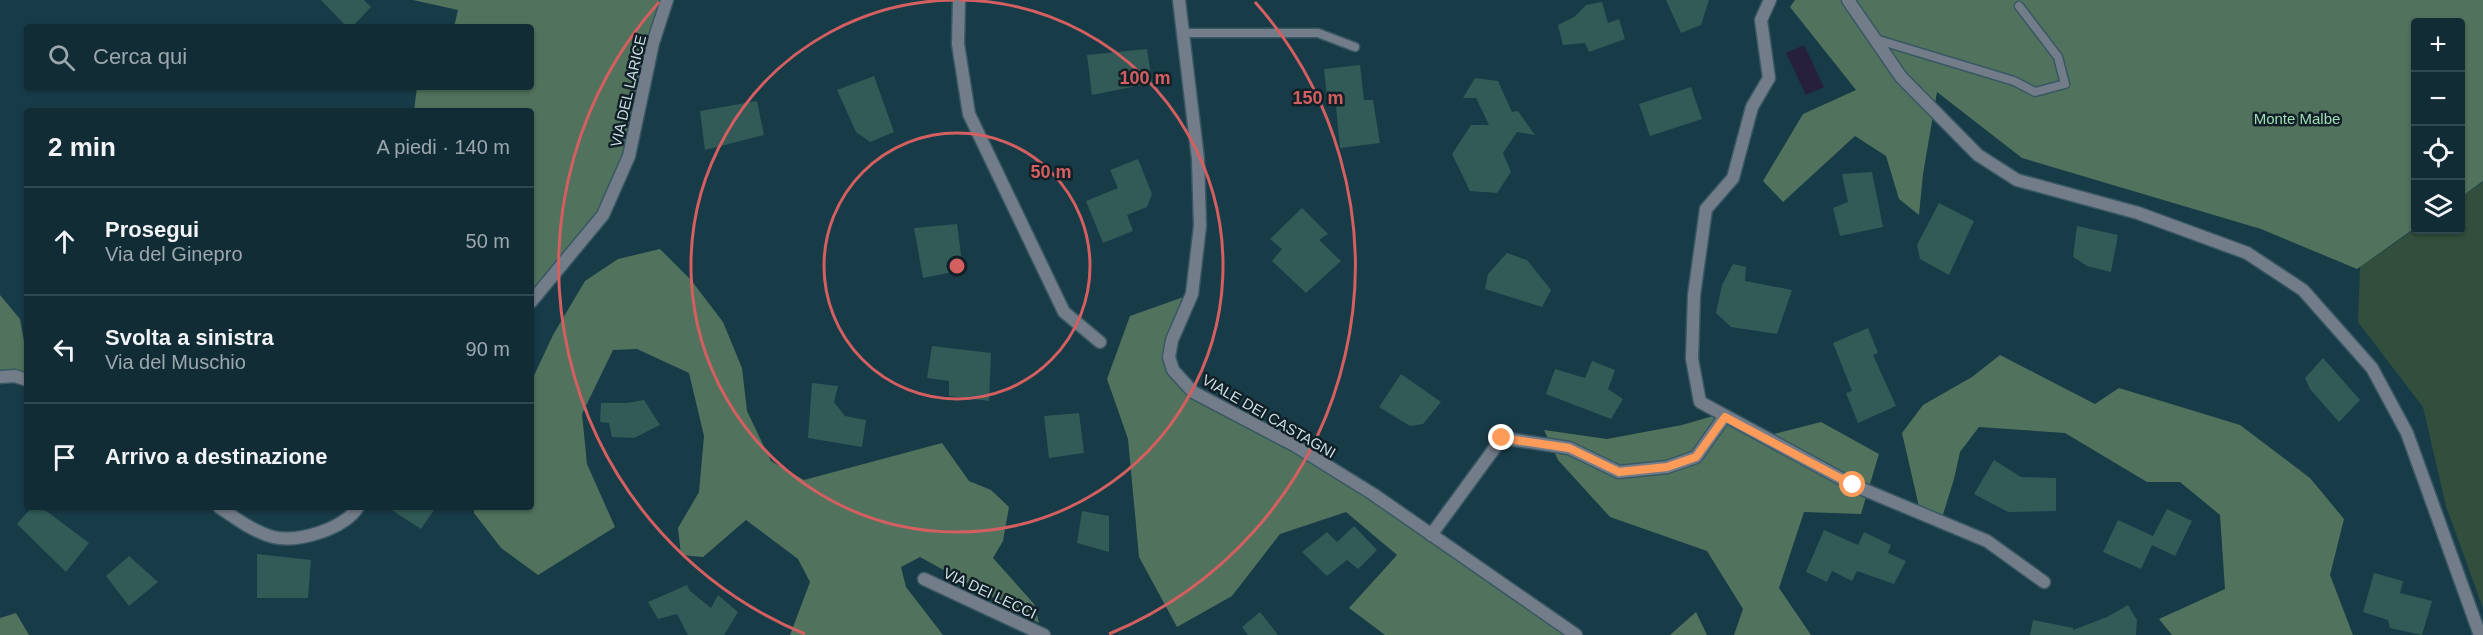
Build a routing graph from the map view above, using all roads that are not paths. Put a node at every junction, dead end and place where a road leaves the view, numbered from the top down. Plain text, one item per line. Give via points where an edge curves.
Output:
1 (667, 0) edge
2 (959, 0) edge
3 (1179, 0) edge
4 (1770, 0) edge
5 (1848, 0) edge
6 (2019, 6) dead end
7 (1182, 33) junction
8 (1875, 39) junction
9 (1355, 47) dead end
10 (534, 298) edge
11 (1100, 342) dead end
12 (0, 377) edge
13 (24, 379) edge
14 (1725, 417) junction
15 (223, 510) edge
16 (356, 510) edge
17 (1431, 535) junction
18 (924, 579) dead end
19 (2044, 582) dead end
20 (1044, 635) edge
21 (1576, 635) edge
22 (2480, 635) edge

1 - 10 street, VIA DEL LARICE via 653,43 629,156 603,215
2 - 11 street via 958,44 969,114 1064,312
3 - 7 street, VIALE DEI CASTAGNI
4 - 14 street via 1761,21 1769,78 1752,107 1733,178 1706,209 1694,295 1692,359 1700,402
5 - 8 street
6 - 8 lane via 2058,57 2065,84 2035,92 2014,81
7 - 9 lane via 1318,33
7 - 17 street, VIALE DEI CASTAGNI via 1198,159 1200,226 1192,294 1172,339 1169,357 1173,370 1193,392 1294,445
8 - 22 street via 1901,78 1978,155 2017,180 2138,213 2247,253 2303,290 2372,368 2407,433
12 - 13 street
14 - 17 street via 1696,457 1667,467 1619,472 1569,448 1502,438
14 - 19 street via 1853,485 1987,541
15 - 16 street via 273,537 301,537 334,528
17 - 21 street, VIALE DEI CASTAGNI
18 - 20 street, VIA DEI LECCI

